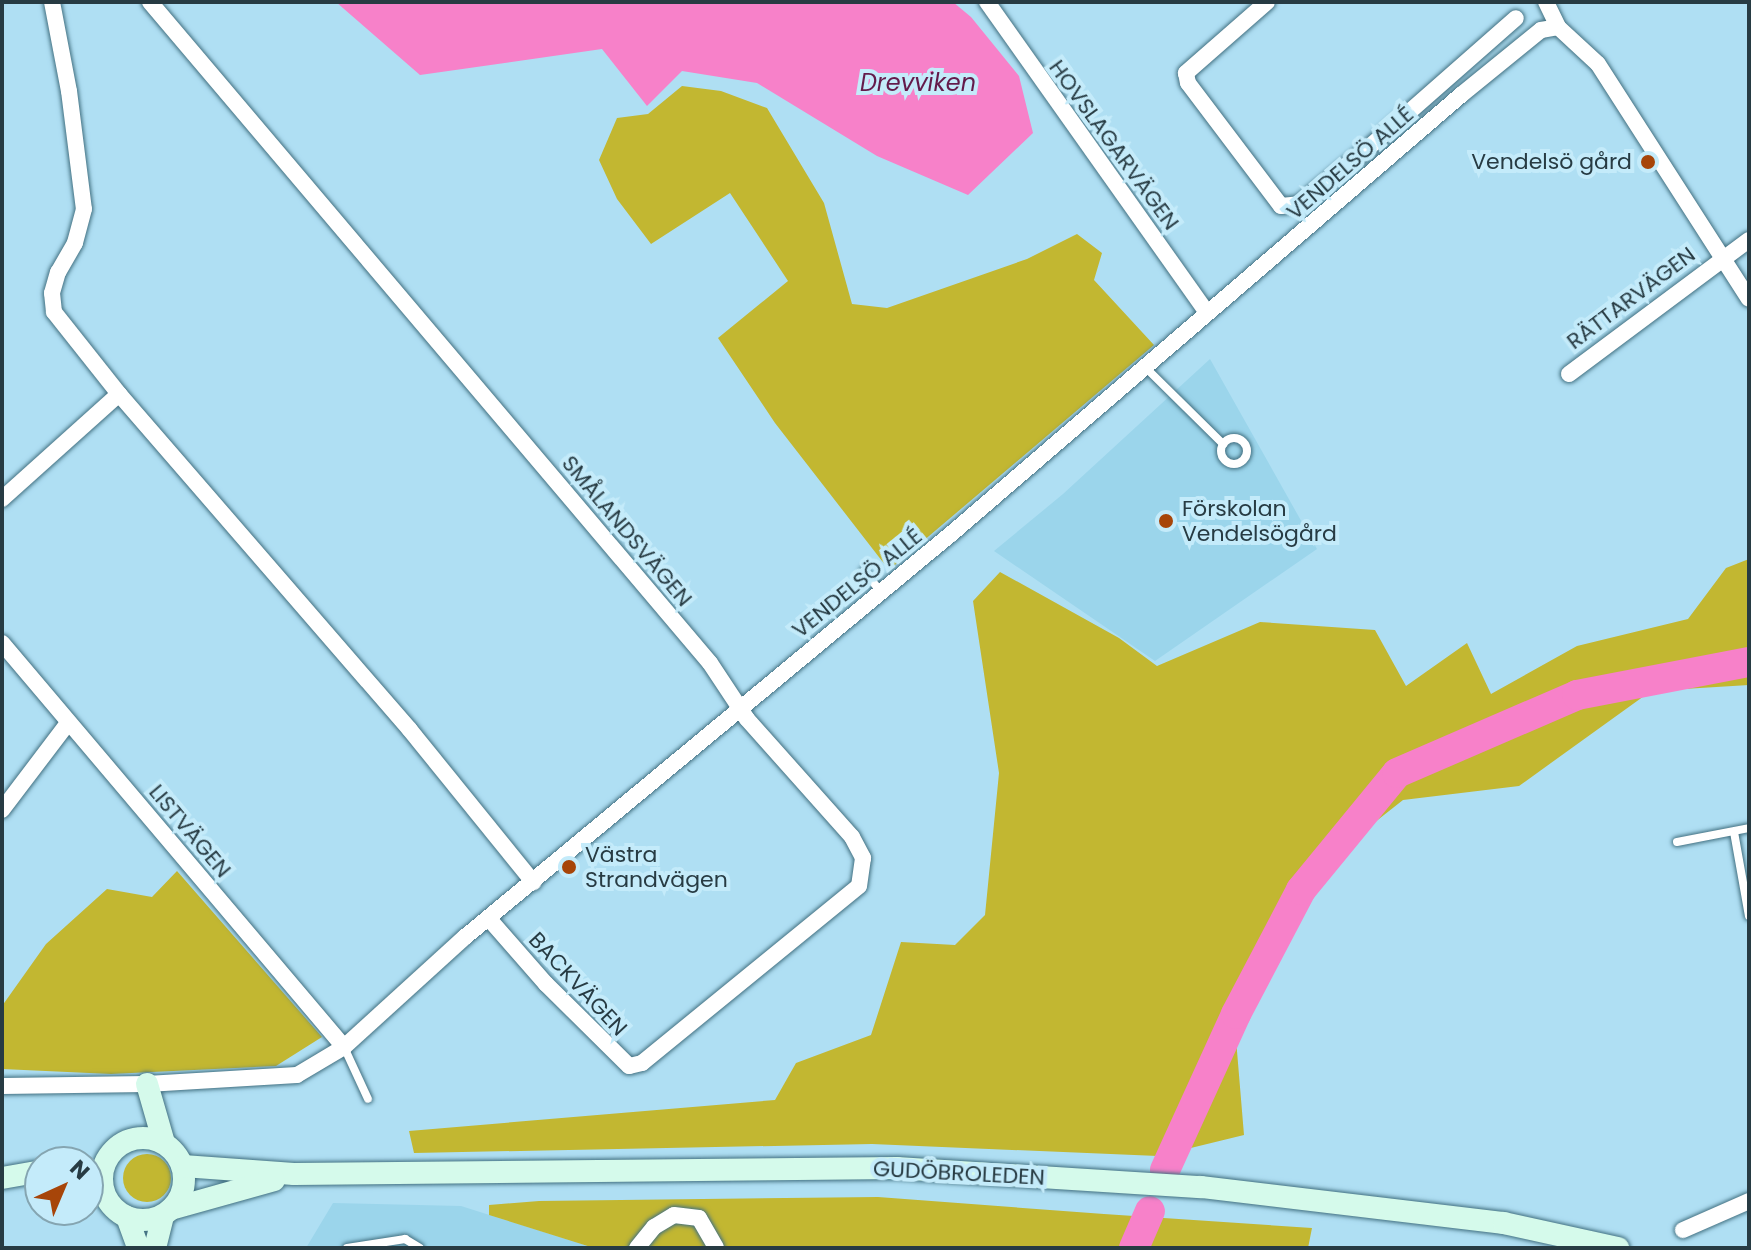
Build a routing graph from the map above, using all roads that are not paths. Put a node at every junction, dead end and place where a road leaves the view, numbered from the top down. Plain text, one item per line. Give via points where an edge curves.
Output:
1 (52, 2) edge
2 (150, 2) edge
3 (987, 2) edge
4 (1267, 2) edge
5 (1546, 2) edge
6 (1550, 29) junction
7 (1749, 240) edge
8 (1721, 258) junction
9 (1749, 299) edge
10 (1207, 313) junction
11 (1145, 367) junction
12 (1569, 374) dead end
13 (119, 394) junction
14 (1223, 444) dead end
15 (2, 499) edge
16 (864, 571) dead end
17 (881, 592) junction
18 (2, 643) edge
19 (740, 708) junction
20 (68, 723) junction
21 (2, 810) edge
22 (1749, 828) edge
23 (1734, 832) junction
24 (1677, 842) dead end
25 (533, 882) junction
26 (1749, 916) edge
27 (489, 919) junction
28 (344, 1047) junction
29 (642, 1063) joint
30 (147, 1084) junction
31 (2, 1086) edge
32 (368, 1099) dead end
33 (133, 1139) junction
34 (164, 1143) junction
35 (104, 1156) edge
36 (183, 1166) junction
37 (24, 1174) edge
38 (294, 1174) junction
39 (2, 1178) edge
40 (2, 1185) edge
41 (24, 1186) edge
42 (104, 1198) edge
43 (1749, 1201) edge
44 (167, 1212) junction
45 (127, 1217) junction
46 (1683, 1230) dead end
47 (138, 1248) edge
48 (155, 1248) edge
49 (348, 1248) edge
50 (420, 1248) edge
51 (637, 1248) edge
52 (716, 1248) edge
53 (1618, 1248) edge

1 - 13 street via 84,209 75,243 58,272 54,312
2 - 19 street, SMÅLANDSVÄGEN via 710,663
3 - 10 street, HOVSLAGARVÄGEN
4 - 6 street via 1186,73 1188,83 1281,206 1299,204 1311,195 1512,23
5 - 6 street
6 - 8 street via 1598,64
6 - 10 street, VENDELSÖ ALLÉ
7 - 8 street, RÄTTARVÄGEN
8 - 9 street
8 - 12 street, RÄTTARVÄGEN
10 - 11 street, VENDELSÖ ALLÉ
11 - 14 lane
11 - 17 street, VENDELSÖ ALLÉ
13 - 15 street
13 - 25 street via 410,730
16 - 17 lane
17 - 19 street, VENDELSÖ ALLÉ
18 - 20 street, LISTVÄGEN
19 - 25 street, VENDELSÖ ALLÉ
19 - 29 street, SMÅLANDSVÄGEN via 852,837 863,858 859,886
20 - 21 street
20 - 28 street, LISTVÄGEN
22 - 23 lane
23 - 24 lane
23 - 26 lane
25 - 27 street, VENDELSÖ ALLÉ
27 - 28 street, VENDELSÖ ALLÉ
27 - 29 street, BACKVÄGEN via 619,1060 629,1066
28 - 30 street, VENDELSÖ ALLÉ via 297,1075
28 - 32 lane
30 - 31 street, VENDELSÖ ALLÉ
30 - 33 main road
30 - 34 main road
33 - 34 main road
33 - 35 main road
34 - 36 main road
36 - 38 main road, GUDÖBROLEDEN
36 - 44 main road via 181,1196
37 - 39 main road
38 - 44 main road, GUDÖBROLEDEN
38 - 53 main road, GUDÖBROLEDEN via 897,1168 1201,1187 1504,1223
40 - 41 main road
42 - 45 main road
43 - 46 street
44 - 45 main road via 143,1220
44 - 48 main road
45 - 47 main road
49 - 50 lane via 405,1239
51 - 52 street via 654,1227 674,1215 699,1218

